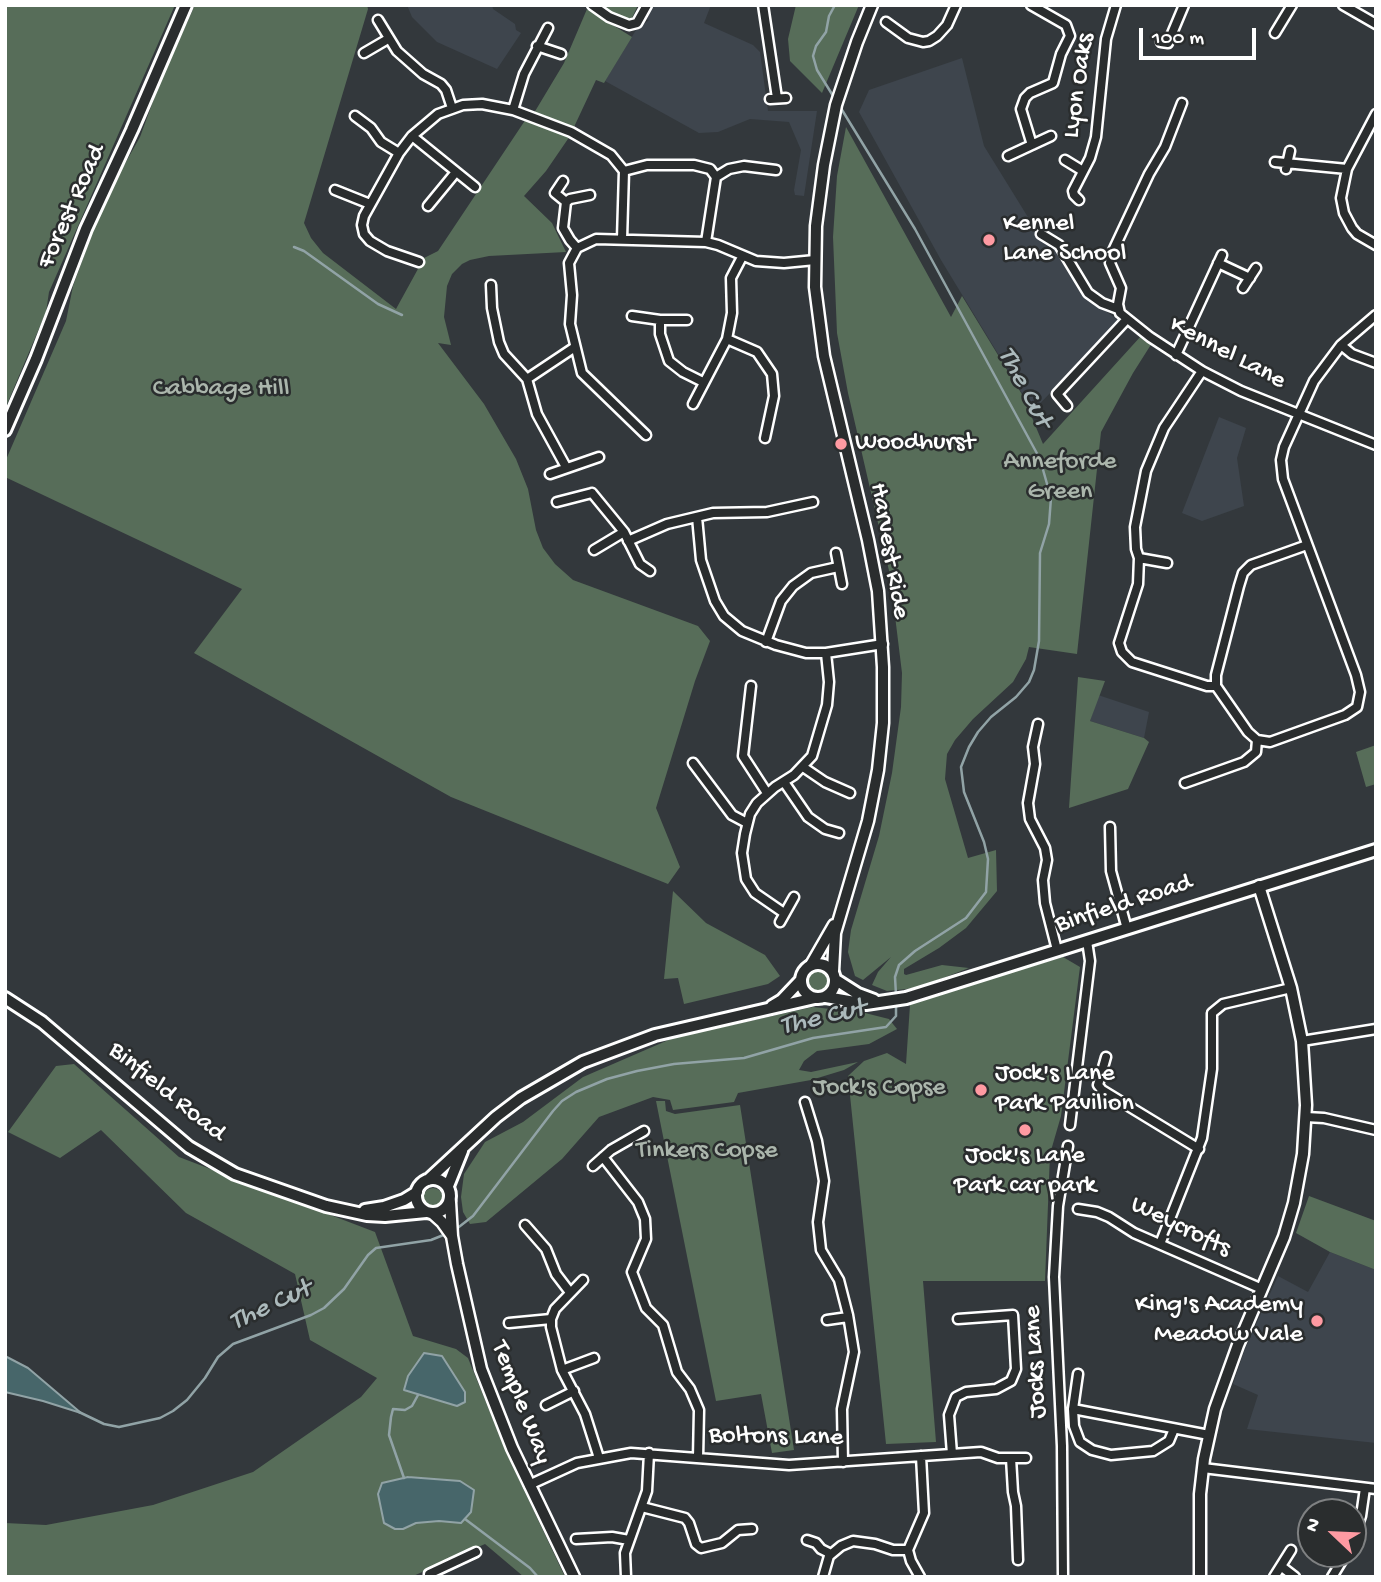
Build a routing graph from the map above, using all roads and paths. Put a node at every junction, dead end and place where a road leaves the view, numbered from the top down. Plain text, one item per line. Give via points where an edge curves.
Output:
1 (186, 5) edge
2 (592, 5) edge
3 (647, 5) edge
4 (763, 5) edge
5 (872, 5) edge
6 (956, 5) edge
7 (1031, 5) edge
8 (1116, 5) edge
9 (1184, 5) edge
10 (1292, 5) edge
11 (1343, 5) edge
12 (378, 20) dead end
13 (886, 22) dead end
14 (1376, 24) edge
15 (548, 27) dead end
16 (1275, 33) dead end
17 (388, 39) junction
18 (1161, 42) dead end
19 (537, 46) junction
20 (364, 53) dead end
21 (561, 54) dead end
22 (778, 98) dead end
23 (1182, 103) dead end
24 (452, 108) junction
25 (513, 110) junction
26 (1376, 114) edge
27 (355, 116) dead end
28 (412, 136) junction
29 (1051, 136) dead end
30 (1032, 145) junction
31 (1290, 151) dead end
32 (399, 153) junction
33 (1008, 156) dead end
34 (1065, 160) dead end
35 (1275, 162) dead end
36 (1287, 166) junction
37 (1347, 169) junction
38 (776, 170) dead end
39 (624, 171) junction
40 (1083, 171) junction
41 (456, 172) junction
42 (716, 177) junction
43 (563, 181) dead end
44 (475, 187) dead end
45 (335, 190) dead end
46 (590, 195) dead end
47 (1079, 200) dead end
48 (566, 202) junction
49 (370, 204) junction
50 (428, 206) dead end
51 (1041, 234) dead end
52 (622, 239) junction
53 (706, 242) junction
54 (1376, 245) edge
55 (577, 248) junction
56 (742, 257) junction
57 (815, 260) junction
58 (419, 262) dead end
59 (1256, 268) dead end
60 (1250, 278) junction
61 (491, 285) dead end
62 (1243, 288) dead end
63 (1118, 309) junction
64 (1376, 315) edge
65 (632, 316) dead end
66 (1127, 319) junction
67 (660, 320) junction
68 (687, 320) dead end
69 (727, 339) junction
70 (1341, 345) junction
71 (575, 347) junction
72 (1176, 355) junction
73 (1376, 363) edge
74 (1202, 371) junction
75 (527, 379) junction
76 (703, 382) junction
77 (693, 404) dead end
78 (1068, 406) dead end
79 (1298, 414) junction
80 (5, 430) edge
81 (646, 435) dead end
82 (765, 438) dead end
83 (1376, 444) edge
84 (599, 457) dead end
85 (566, 467) junction
86 (550, 474) dead end
87 (557, 502) dead end
88 (813, 502) dead end
89 (697, 517) junction
90 (626, 537) junction
91 (1307, 545) junction
92 (594, 550) dead end
93 (836, 553) dead end
94 (1139, 558) junction
95 (1167, 563) dead end
96 (838, 567) junction
97 (650, 571) dead end
98 (842, 584) dead end
99 (765, 642) junction
100 (883, 644) junction
101 (826, 653) junction
102 (751, 686) dead end
103 (1216, 686) junction
104 (1038, 724) dead end
105 (1257, 740) junction
106 (693, 763) dead end
107 (803, 767) junction
108 (784, 782) junction
109 (1185, 783) dead end
110 (767, 793) junction
111 (850, 793) dead end
112 (747, 823) junction
113 (1110, 827) dead end
114 (839, 833) dead end
115 (1376, 849) edge
116 (1259, 886) junction
117 (794, 897) dead end
118 (844, 902) junction
119 (784, 913) junction
120 (779, 922) dead end
121 (1127, 929) junction
122 (1087, 941) junction
123 (1057, 950) junction
124 (811, 965) junction
125 (834, 975) junction
126 (801, 980) junction
127 (1291, 988) junction
128 (5, 998) edge
129 (820, 998) junction
130 (885, 1003) junction
131 (766, 1009) junction
132 (1376, 1029) edge
133 (1303, 1041) junction
134 (1106, 1057) dead end
135 (805, 1102) dead end
136 (1306, 1117) junction
137 (1070, 1125) dead end
138 (1376, 1130) edge
139 (644, 1131) dead end
140 (465, 1146) junction
141 (1068, 1146) dead end
142 (1199, 1149) junction
143 (603, 1157) junction
144 (593, 1166) dead end
145 (428, 1180) junction
146 (448, 1186) junction
147 (417, 1192) junction
148 (450, 1202) junction
149 (1078, 1209) dead end
150 (352, 1211) junction
151 (429, 1212) junction
152 (448, 1224) junction
153 (525, 1225) dead end
154 (1160, 1244) junction
155 (583, 1280) dead end
156 (1262, 1289) junction
157 (569, 1291) junction
158 (848, 1317) junction
159 (551, 1319) junction
160 (958, 1319) dead end
161 (827, 1320) dead end
162 (509, 1323) dead end
163 (594, 1358) dead end
164 (562, 1370) junction
165 (1079, 1373) dead end
166 (574, 1391) junction
167 (546, 1405) dead end
168 (1073, 1409) junction
169 (1174, 1429) junction
170 (1209, 1434) junction
171 (649, 1453) junction
172 (952, 1454) junction
173 (921, 1456) junction
174 (599, 1458) junction
175 (698, 1458) junction
176 (1011, 1458) junction
177 (1026, 1458) dead end
178 (844, 1462) junction
179 (1202, 1468) junction
180 (529, 1485) junction
181 (1365, 1488) junction
182 (1376, 1489) edge
183 (1364, 1498) edge
184 (642, 1507) junction
185 (751, 1529) dead end
186 (576, 1539) dead end
187 (629, 1540) junction
188 (807, 1540) dead end
189 (908, 1550) junction
190 (1291, 1550) dead end
191 (476, 1552) dead end
192 (831, 1554) junction
193 (1018, 1560) dead end
194 (1282, 1567) junction
195 (429, 1577) edge
196 (574, 1577) edge
197 (626, 1577) edge
198 (823, 1577) edge
199 (920, 1577) edge
200 (1063, 1577) edge
201 (1200, 1577) edge
202 (1274, 1577) edge
203 (1295, 1577) edge

1 - 80 main road, Forest Road via 86,229
2 - 3 street via 629,25 637,23
4 - 22 street
5 - 57 street, Harvest Ride via 836,105 817,211
6 - 13 street via 947,25 929,40 908,38
7 - 30 street via 1066,25 1070,36 1053,83 1030,93 1021,109
8 - 40 street, Lyon Oaks via 1106,39 1096,137
9 - 18 street via 1168,43
10 - 16 street
11 - 14 street
12 - 17 street
15 - 19 street
17 - 20 street
17 - 24 street via 423,74 441,84
19 - 21 street
19 - 25 street
23 - 63 street via 1111,255 1121,288
24 - 25 street via 482,104
24 - 28 street
25 - 39 street via 582,138 611,155
26 - 37 street
27 - 32 street
28 - 32 street
28 - 41 street
29 - 30 street
30 - 33 street
31 - 36 street
32 - 49 street
34 - 40 street, Lyon Oaks
35 - 36 street
36 - 37 street
37 - 54 street via 1341,191 1344,213 1357,234
38 - 42 street via 744,166
39 - 42 street via 647,165 694,165 710,169
39 - 52 street
40 - 47 street, Lyon Oaks via 1073,191
41 - 44 street
41 - 50 street
42 - 53 street
43 - 48 street via 555,193
45 - 49 street
46 - 48 street
48 - 55 street via 564,228
49 - 58 street via 362,225 370,241
51 - 63 street, Kennel Lane via 1059,245 1088,293
52 - 53 street
52 - 55 street via 596,239
53 - 56 street
55 - 71 street via 569,262
56 - 57 street via 769,262
56 - 69 street via 731,278
57 - 100 street, Harvest Ride via 824,356 868,540
59 - 60 street
60 - 62 street
60 - 72 street via 1220,259
61 - 75 street via 499,342
63 - 66 street, Kennel Lane
64 - 70 street
65 - 67 street
66 - 72 street, Kennel Lane
66 - 78 street via 1057,394
67 - 68 street
67 - 76 street via 669,361
69 - 76 street
69 - 82 street via 757,352 772,374 774,401
70 - 73 street
70 - 79 street via 1314,381
71 - 75 street
71 - 81 street via 582,373
72 - 74 street, Kennel Lane
74 - 79 street, Kennel Lane
74 - 94 street via 1168,421 1146,471 1135,527
75 - 85 street via 537,414
76 - 77 street
79 - 83 street, Kennel Lane
79 - 91 street via 1281,467
84 - 85 street
85 - 86 street
87 - 90 street via 592,492
88 - 89 street via 767,512 728,511
89 - 90 street
89 - 99 street via 701,560 718,607 734,626
90 - 92 street
90 - 97 street via 640,564
91 - 103 street via 1260,561 1243,573
91 - 105 street via 1356,675 1357,707 1270,742
93 - 96 street
94 - 95 street
94 - 103 street via 1138,584 1119,639 1122,652 1132,662
96 - 98 street
96 - 99 street via 811,573 793,586 781,601
99 - 101 street via 799,652
100 - 101 street
100 - 118 street, Harvest Ride via 878,770
101 - 107 street via 827,705 814,751
102 - 110 street via 743,756
103 - 105 street
104 - 123 street via 1028,803 1030,819 1045,848 1045,903
105 - 109 street via 1256,752 1244,762
106 - 112 street via 732,815
107 - 108 street
107 - 111 street
108 - 110 street
108 - 114 street via 808,817
110 - 112 street
112 - 119 street via 742,853 746,879 755,893
113 - 121 street via 1111,872
115 - 116 main road, Binfield Road
116 - 121 main road, Binfield Road
116 - 127 street
117 - 119 street
118 - 124 street, Harvest Ride
118 - 125 street, Harvest Ride via 835,933
119 - 120 street
121 - 122 main road, Binfield Road
122 - 123 main road, Binfield Road
122 - 137 street via 1089,967
123 - 130 main road, Binfield Road
124 - 125 main road via 823,964
124 - 126 main road
125 - 129 main road via 833,990
125 - 130 main road via 865,997
126 - 129 main road via 806,994
126 - 131 main road, Binfield Road
127 - 133 street
127 - 142 street via 1223,1004 1212,1013 1212,1069
128 - 150 main road, Binfield Road via 42,1022 189,1147 235,1174
129 - 130 main road, Binfield Road
129 - 131 main road, Binfield Road
131 - 140 main road, Binfield Road via 654,1035 583,1062 521,1098
132 - 133 street
133 - 136 street
134 - 142 street via 1098,1084 1102,1090
135 - 158 street via 824,1181 818,1222 821,1250 839,1280
136 - 138 street
136 - 156 street via 1292,1211
139 - 143 street
140 - 145 main road, Binfield Road
140 - 146 main road, Binfield Road
141 - 200 street, Jocks Lane via 1058,1206 1054,1277
142 - 154 street
143 - 144 street
143 - 175 street via 638,1202 645,1219 646,1239 632,1272 646,1308 663,1325 677,1372 699,1410
145 - 146 main road
145 - 147 main road
146 - 148 main road
147 - 150 main road, Binfield Road via 384,1207
147 - 151 main road via 418,1203
148 - 151 main road via 440,1212
148 - 152 street, Temple Way
149 - 154 street, Weycrofts via 1097,1212
150 - 151 main road, Binfield Road via 385,1216
151 - 152 street
152 - 180 street, Temple Way via 478,1360
153 - 157 street via 546,1249
154 - 156 street, Weycrofts
155 - 157 street
156 - 170 street via 1225,1377
157 - 159 street
158 - 161 street
158 - 178 street via 854,1352 842,1409
159 - 162 street
159 - 164 street
160 - 172 street via 1013,1315 1016,1368 1010,1381 996,1389 956,1397 949,1415
163 - 164 street
164 - 166 street
165 - 168 street
166 - 167 street
166 - 174 street
168 - 169 street
168 - 169 street via 1077,1437 1101,1454 1153,1451 1168,1441
169 - 170 street
170 - 179 street
171 - 174 street, Boltons Lane
171 - 175 street, Boltons Lane
171 - 184 street
172 - 173 street, Boltons Lane
172 - 176 street, Boltons Lane via 981,1452
173 - 178 street, Boltons Lane
173 - 189 street via 923,1513
174 - 180 street, Boltons Lane
175 - 178 street, Boltons Lane via 789,1465
176 - 177 street, Boltons Lane
176 - 193 street
179 - 181 street
179 - 201 street
180 - 196 street, Temple Way
181 - 182 street
181 - 183 street
184 - 185 street via 685,1518 701,1548 723,1543 738,1530
184 - 187 street
186 - 187 street via 612,1536
187 - 197 street
188 - 192 street
189 - 192 street via 856,1540
189 - 199 street
190 - 194 street
191 - 195 street
192 - 198 street
194 - 202 street
194 - 203 street

